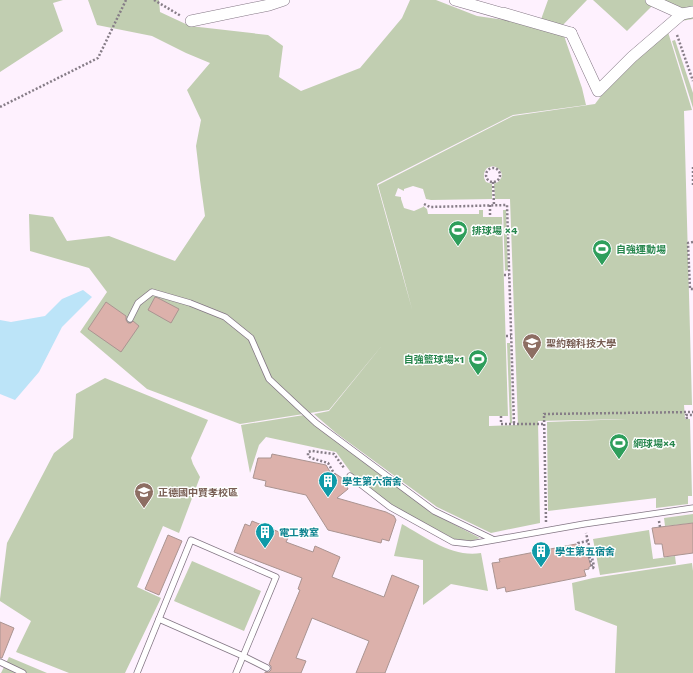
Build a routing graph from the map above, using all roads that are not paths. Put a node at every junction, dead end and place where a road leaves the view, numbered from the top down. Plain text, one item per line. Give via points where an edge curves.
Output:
1 (284, 0) edge
2 (455, 0) edge
3 (651, 0) edge
4 (693, 12) edge
5 (502, 13) dead end
6 (682, 14) junction
7 (191, 21) road end
8 (571, 33) junction
9 (130, 319) dead end
10 (350, 476) road end
11 (693, 508) edge
12 (492, 540) junction
13 (160, 619) junction
14 (244, 656) junction
15 (0, 662) edge
16 (267, 668) dead end
17 (23, 673) edge
18 (137, 673) edge
19 (236, 673) edge

1 - 7 street
2 - 8 street
3 - 6 street
4 - 6 street
5 - 8 street
6 - 8 street via 632,57 598,91
9 - 12 lane via 138,303 152,292 190,303 224,317 251,338 270,379 316,423 434,511
10 - 12 lane via 390,507 452,542 471,544
11 - 12 lane
13 - 14 lane
13 - 14 lane via 191,540 276,577
13 - 18 lane
14 - 16 lane
14 - 19 lane
15 - 17 lane

